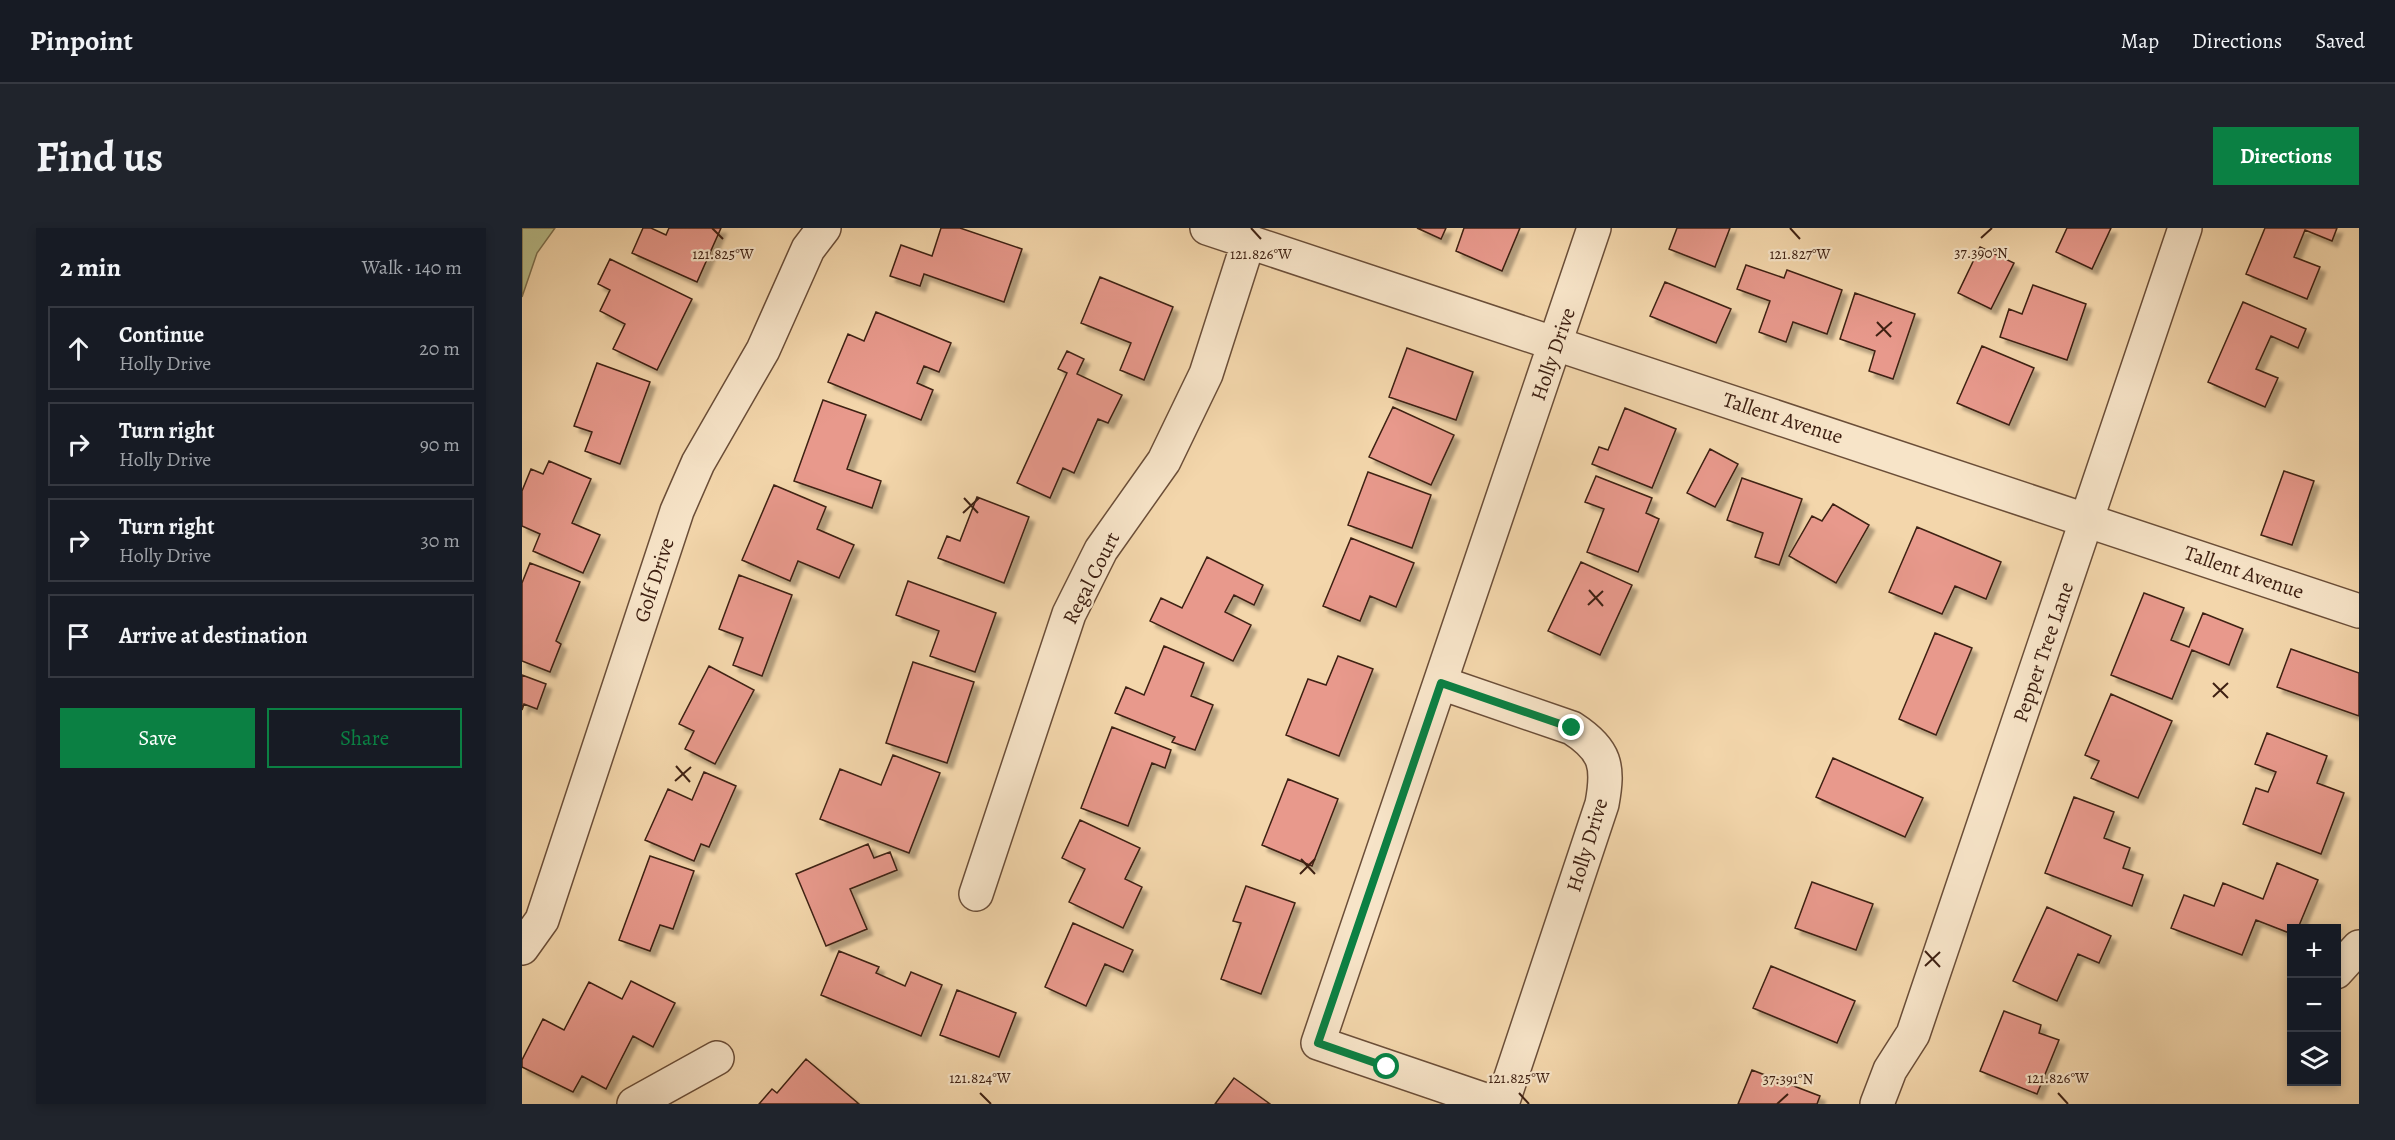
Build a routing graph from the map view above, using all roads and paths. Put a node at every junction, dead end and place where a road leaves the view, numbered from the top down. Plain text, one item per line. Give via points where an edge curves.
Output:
1 (824, 228) edge
2 (1207, 228) edge
3 (1594, 228) edge
4 (2185, 228) edge
5 (1248, 243) junction
6 (1556, 344) junction
7 (2088, 519) junction
8 (2359, 611) edge
9 (1441, 683) junction
10 (976, 894) dead end
11 (2359, 947) edge
12 (522, 948) edge
13 (2341, 967) edge
14 (717, 1058) dead end
15 (634, 1104) edge
16 (1497, 1104) edge
17 (1502, 1104) edge
18 (1877, 1104) edge

1 - 12 street, Golf Drive via 808,249 763,351 698,463 677,511 542,920
2 - 5 street, Tallent Avenue
3 - 6 street, Holly Drive
4 - 7 street, Pepper Tree Lane
5 - 6 street, Tallent Avenue
5 - 10 street, Regal Court via 1206,374 1164,461 1101,550 1069,614
6 - 7 street, Tallent Avenue
6 - 9 street, Holly Drive
7 - 8 street, Tallent Avenue
7 - 18 street, Pepper Tree Lane via 1913,1034 1890,1070
9 - 16 street, Holly Drive via 1318,1043
9 - 17 street, Holly Drive via 1572,728 1592,740 1603,757 1606,780 1602,804
11 - 13 street
14 - 15 street

